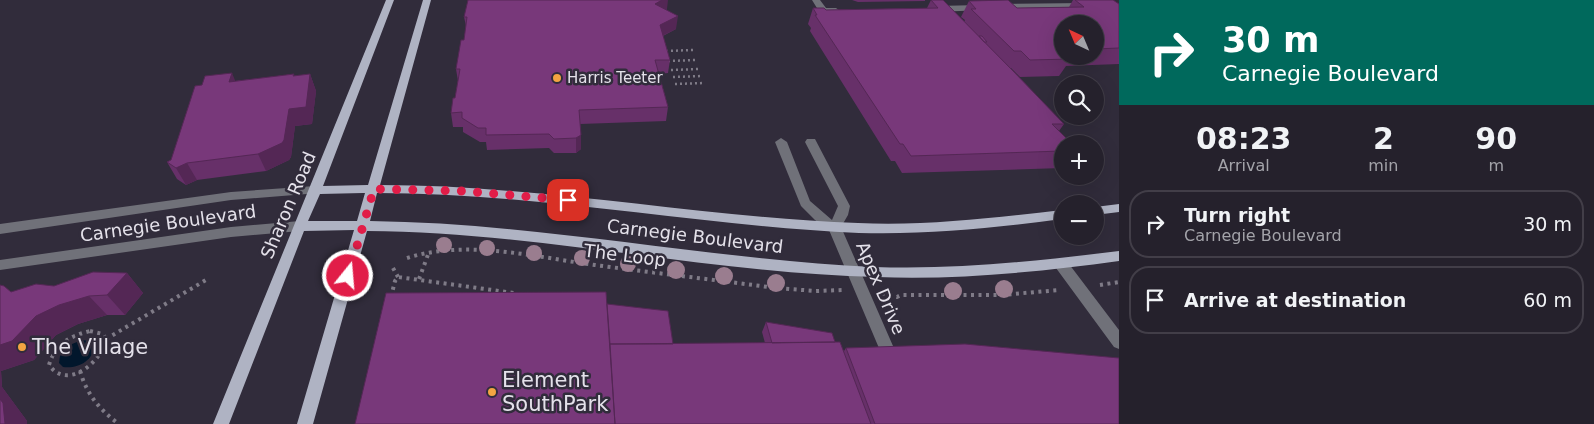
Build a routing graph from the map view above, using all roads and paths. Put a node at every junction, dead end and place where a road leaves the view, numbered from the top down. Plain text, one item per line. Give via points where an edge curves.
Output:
1 (390, 0) edge
2 (427, 0) edge
3 (816, 0) edge
4 (1096, 6) edge
5 (930, 9) edge
6 (849, 11) edge
7 (693, 50) dead end
8 (666, 51) edge
9 (696, 60) dead end
10 (668, 61) edge
11 (699, 69) dead end
12 (671, 70) edge
13 (702, 76) dead end
14 (673, 77) dead end
15 (704, 83) dead end
16 (675, 84) dead end
17 (781, 142) dead end
18 (811, 142) dead end
19 (374, 189) junction
20 (315, 190) junction
21 (1119, 208) edge
22 (1104, 210) edge
23 (1054, 216) edge
24 (300, 226) junction
25 (363, 226) junction
26 (834, 227) junction
27 (0, 229) edge
28 (430, 252) junction
29 (1119, 256) edge
30 (408, 258) dead end
31 (1061, 264) junction
32 (0, 265) edge
33 (393, 268) dead end
34 (853, 270) junction
35 (398, 277) junction
36 (419, 279) junction
37 (206, 280) dead end
38 (1119, 282) edge
39 (1092, 286) dead end
40 (841, 290) dead end
41 (1064, 290) dead end
42 (883, 293) dead end
43 (523, 295) edge
44 (389, 306) edge
45 (106, 339) junction
46 (1119, 342) edge
47 (893, 364) edge
48 (80, 371) junction
49 (119, 424) edge
50 (221, 424) edge
51 (305, 424) edge

1 - 20 main road, Sharon Road
2 - 19 main road
3 - 6 street via 826,15
4 - 5 street
7 - 8 path
9 - 10 path
11 - 12 path
13 - 14 path
15 - 16 path
17 - 26 street via 805,203
18 - 26 street via 844,206
19 - 20 main road, Carnegie Boulevard
19 - 25 main road
19 - 26 main road, Carnegie Boulevard via 509,194
20 - 24 main road, Sharon Road
20 - 27 street, Carnegie Boulevard via 231,196
21 - 22 main road
23 - 26 main road, Carnegie Boulevard via 943,226
24 - 25 main road, Carnegie Boulevard
24 - 32 street, Carnegie Boulevard via 231,232
24 - 50 main road, Sharon Road
25 - 34 main road, Carnegie Boulevard via 500,232
25 - 51 main road
26 - 34 street, Apex Drive
28 - 30 path, The Loop
28 - 36 path
28 - 40 path, The Loop via 457,250 517,255 776,288
29 - 31 main road, Carnegie Boulevard
31 - 34 main road, Carnegie Boulevard via 969,272
31 - 46 street
33 - 35 path
34 - 47 street, Apex Drive
35 - 36 path
35 - 44 path
36 - 43 path
37 - 45 path
38 - 39 path
41 - 42 path via 896,297
45 - 48 path via 99,358
45 - 48 path via 97,331 80,333 62,342 50,357 51,370 56,374
48 - 49 path via 84,388 102,412

